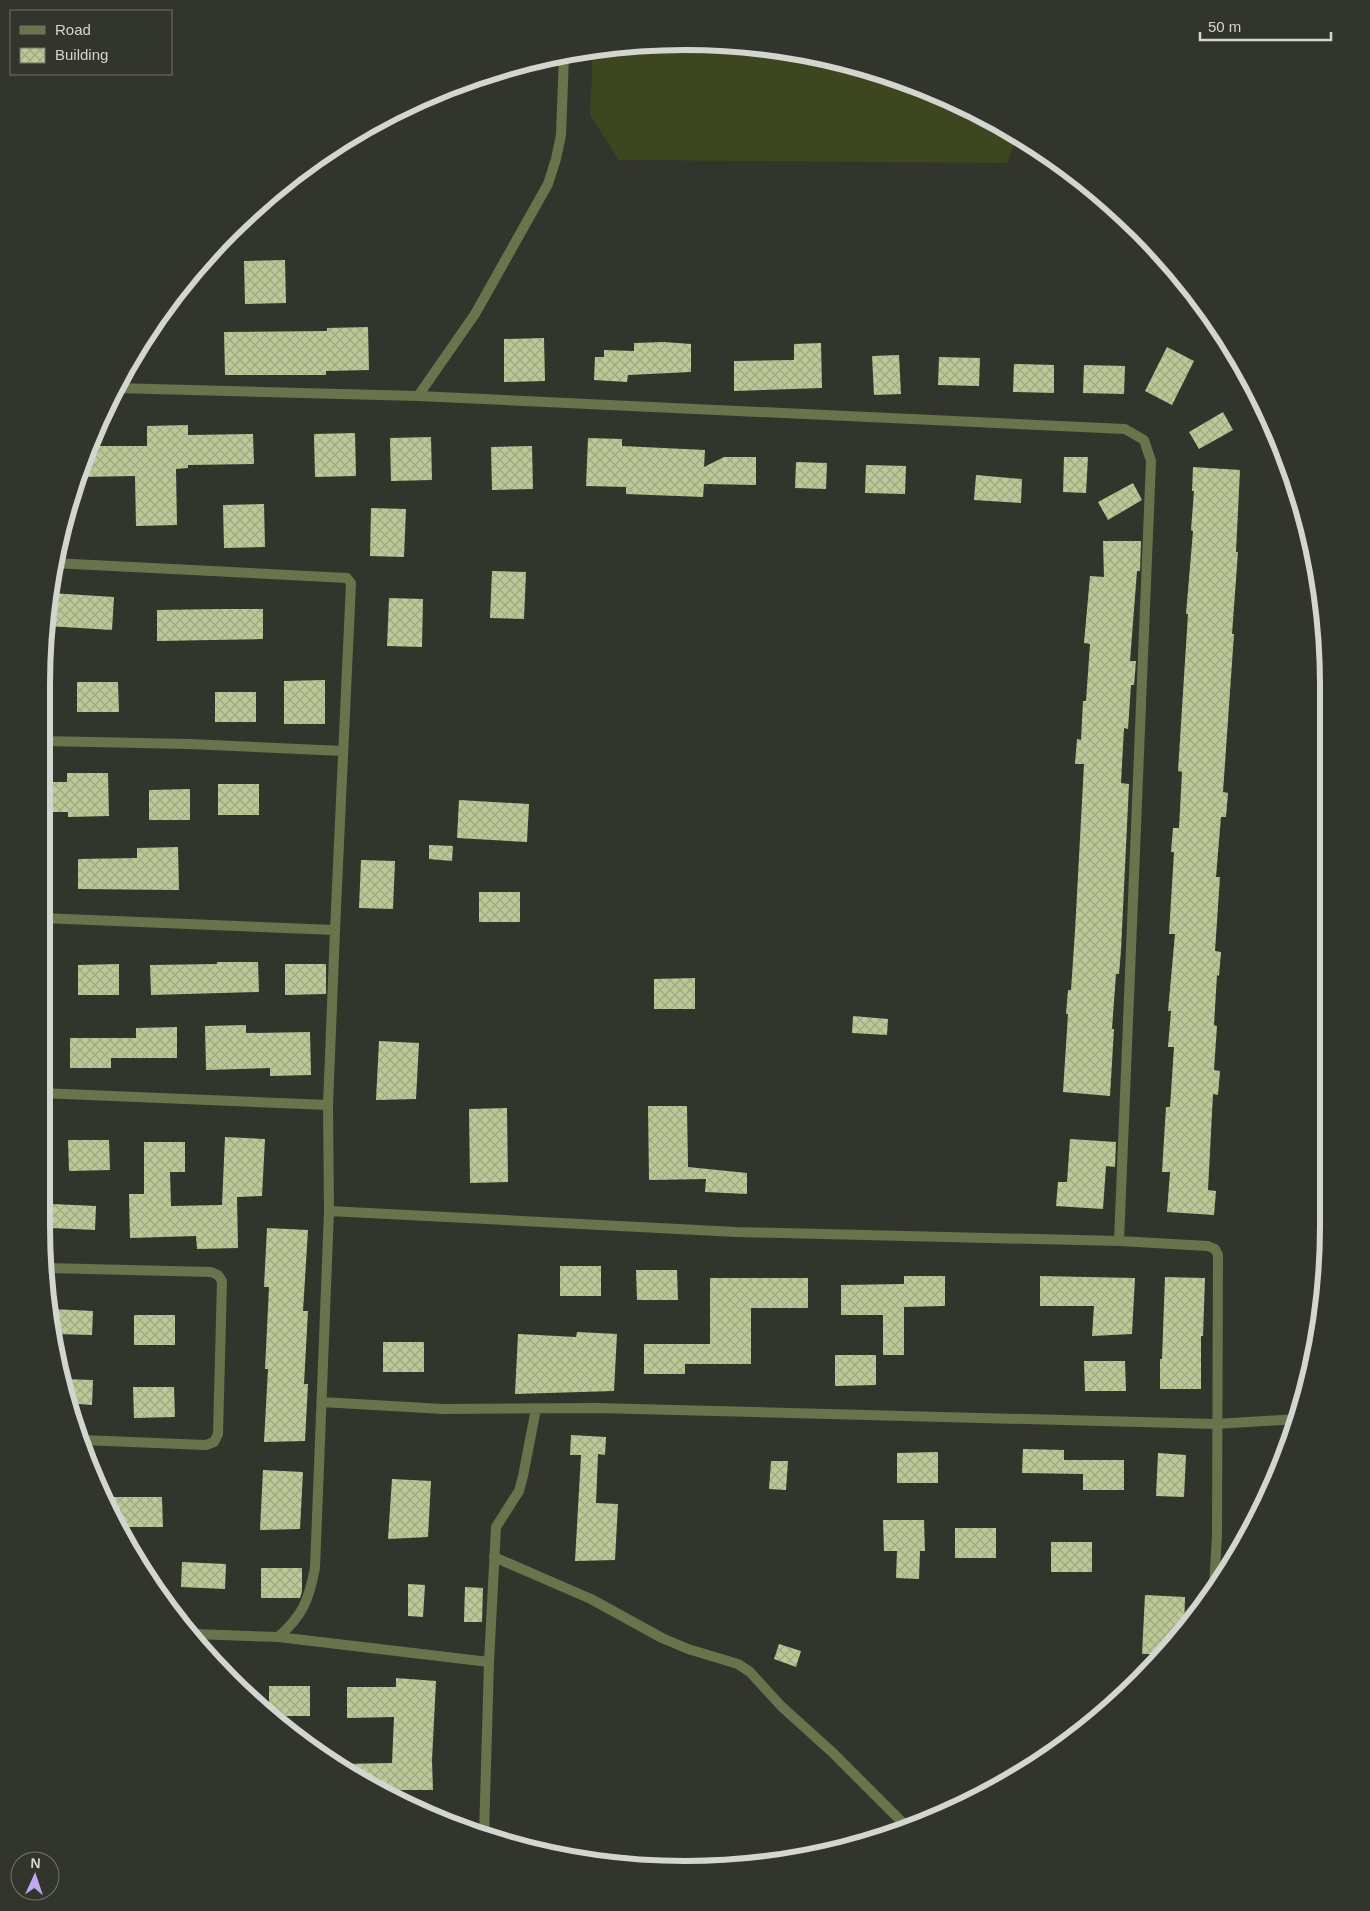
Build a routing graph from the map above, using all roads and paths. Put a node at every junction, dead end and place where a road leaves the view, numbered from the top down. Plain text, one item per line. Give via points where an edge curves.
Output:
1 (564, 62) edge
2 (124, 388) edge
3 (418, 396) junction
4 (62, 563) edge
5 (50, 740) edge
6 (343, 751) junction
7 (50, 918) edge
8 (335, 930) junction
9 (50, 1093) edge
10 (328, 1105) junction
11 (329, 1211) junction
12 (1119, 1241) junction
13 (51, 1268) edge
14 (322, 1402) junction
15 (536, 1408) junction
16 (1289, 1419) edge
17 (1216, 1424) junction
18 (88, 1440) edge
19 (494, 1557) junction
20 (1215, 1576) edge
21 (199, 1634) edge
22 (278, 1637) junction
23 (489, 1662) junction
24 (902, 1822) edge
25 (484, 1828) edge

1 - 3 street via 561,134 548,184 475,314
2 - 3 street
3 - 12 street via 1125,430 1144,440 1151,461
4 - 6 street via 347,578 350,583
5 - 6 street
6 - 8 street
7 - 8 street
8 - 10 street
9 - 10 street
10 - 11 street
11 - 12 street via 736,1232
11 - 14 street
12 - 17 street via 1208,1246 1218,1255
13 - 18 street via 211,1272 222,1281 218,1434 214,1442 206,1445
14 - 15 street via 443,1410
14 - 22 street via 314,1576 306,1604 292,1625
15 - 17 street
15 - 19 street via 519,1491 496,1527
16 - 17 street
17 - 20 street
19 - 23 street
19 - 24 street via 591,1598 662,1638 738,1664 750,1672
21 - 22 street
22 - 23 street
23 - 25 street

